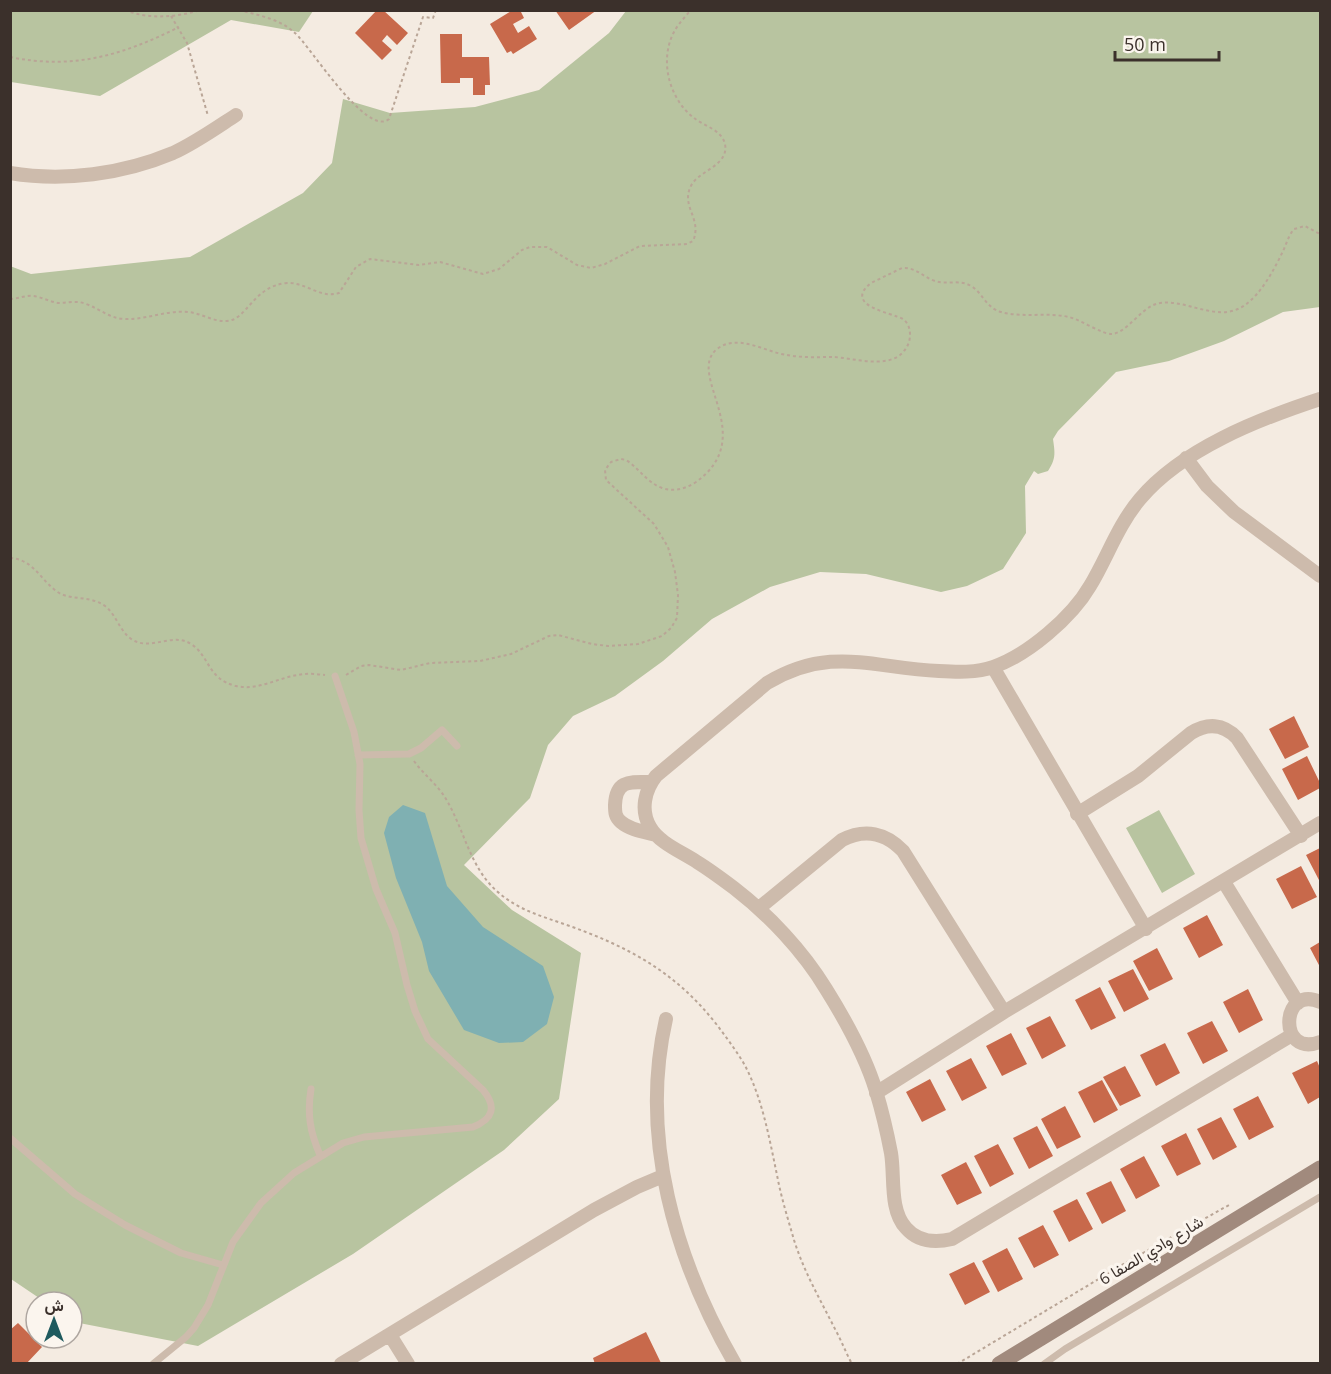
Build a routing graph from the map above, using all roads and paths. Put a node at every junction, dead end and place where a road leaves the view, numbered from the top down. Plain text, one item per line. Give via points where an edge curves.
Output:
1 (125, 10) edge
2 (201, 10) edge
3 (239, 10) edge
4 (436, 10) edge
5 (691, 10) edge
6 (171, 16) junction
7 (178, 27) junction
8 (10, 57) edge
9 (236, 115) dead end
10 (212, 130) junction
11 (10, 172) edge
12 (1320, 234) edge
13 (10, 299) edge
14 (1320, 399) edge
15 (1186, 458) junction
16 (10, 558) edge
17 (1320, 576) edge
18 (993, 667) junction
19 (335, 676) junction
20 (457, 746) dead end
21 (358, 755) junction
22 (651, 782) junction
23 (1077, 814) junction
24 (1320, 823) edge
25 (656, 835) junction
26 (1301, 836) junction
27 (1224, 882) junction
28 (759, 909) junction
29 (1146, 928) junction
30 (1320, 1002) edge
31 (1298, 1003) junction
32 (1004, 1012) junction
33 (666, 1019) dead end
34 (1292, 1035) junction
35 (1320, 1042) edge
36 (311, 1089) dead end
37 (876, 1093) junction
38 (10, 1138) edge
39 (320, 1155) junction
40 (1320, 1168) edge
41 (663, 1176) junction
42 (1320, 1197) edge
43 (1236, 1201) dead end
44 (223, 1265) junction
45 (390, 1335) junction
46 (153, 1364) edge
47 (341, 1364) edge
48 (408, 1364) edge
49 (735, 1364) edge
50 (957, 1364) edge
51 (999, 1364) edge
52 (1044, 1364) edge

1 - 6 path via 153,17
2 - 6 path
3 - 4 path via 277,21 296,33 343,93 380,123 389,119 423,17 433,18
5 - 13 path via 670,42 668,75 683,108 722,136 725,153 691,185 688,200 697,227 693,241 687,244 640,246 591,268 577,265 547,247 530,247 499,269 483,274 440,262 419,266 370,260 356,267 339,293 325,295 300,284 277,285 256,296 234,320 226,322 178,311 126,319 106,315 79,302 57,303 35,296
6 - 7 path
7 - 8 path via 96,59 66,63
7 - 10 path via 187,43
9 - 10 street
10 - 11 street via 174,152 111,171 67,176
12 - 19 path via 1305,226 1293,229 1265,282 1240,308 1217,312 1163,303 1146,309 1113,334 1068,317 1001,312 986,303 971,286 939,282 902,268 871,283 864,296 872,308 902,319 909,326 908,346 897,357 866,361 787,356 748,344 727,344 710,357 708,366 722,417 723,437 715,461 702,477 683,489 673,490 655,485 626,460 611,462 605,470 609,485 654,524 668,547 678,595 677,618 662,636 638,644 592,644 549,636 511,654 480,661 430,663 401,670 369,665
14 - 15 street
15 - 17 street via 1234,512
15 - 18 street via 1138,501 1089,589 1069,614 1037,641
16 - 19 path via 29,564 61,593 103,604 132,640 147,644 177,640 191,644 214,674 234,686 246,688 298,675
18 - 22 street via 957,672 910,670 854,661 809,664 767,683
18 - 23 street
19 - 21 lane
20 - 21 lane via 442,730 409,754
21 - 39 lane via 361,838 376,889 395,933 421,1026 428,1039 490,1100 491,1112 485,1122 473,1127 364,1137
22 - 25 street via 645,815
22 - 25 street via 621,785 615,812 624,825
23 - 26 street via 1138,776 1191,732 1211,725 1222,727 1237,738
23 - 29 street
24 - 26 street
25 - 28 street
26 - 27 street
27 - 29 street
27 - 31 street
28 - 32 street via 842,840 870,833 889,838 903,851
28 - 37 street via 821,980 852,1034
29 - 32 street
30 - 31 street
31 - 34 street via 1289,1018
32 - 37 street
33 - 41 street via 657,1065 656,1103
34 - 35 street via 1309,1045
34 - 37 street via 952,1239 940,1242 916,1236 901,1220 896,1206 892,1155
36 - 39 lane via 309,1123
38 - 44 lane via 75,1194 125,1225 182,1253
39 - 44 lane via 261,1203 233,1242
40 - 51 main road, شارع وادي الصفا 6
41 - 45 street via 594,1210
41 - 49 street via 702,1300
42 - 52 lane
43 - 50 path
44 - 46 lane via 208,1305 194,1328
45 - 47 street
45 - 48 street

